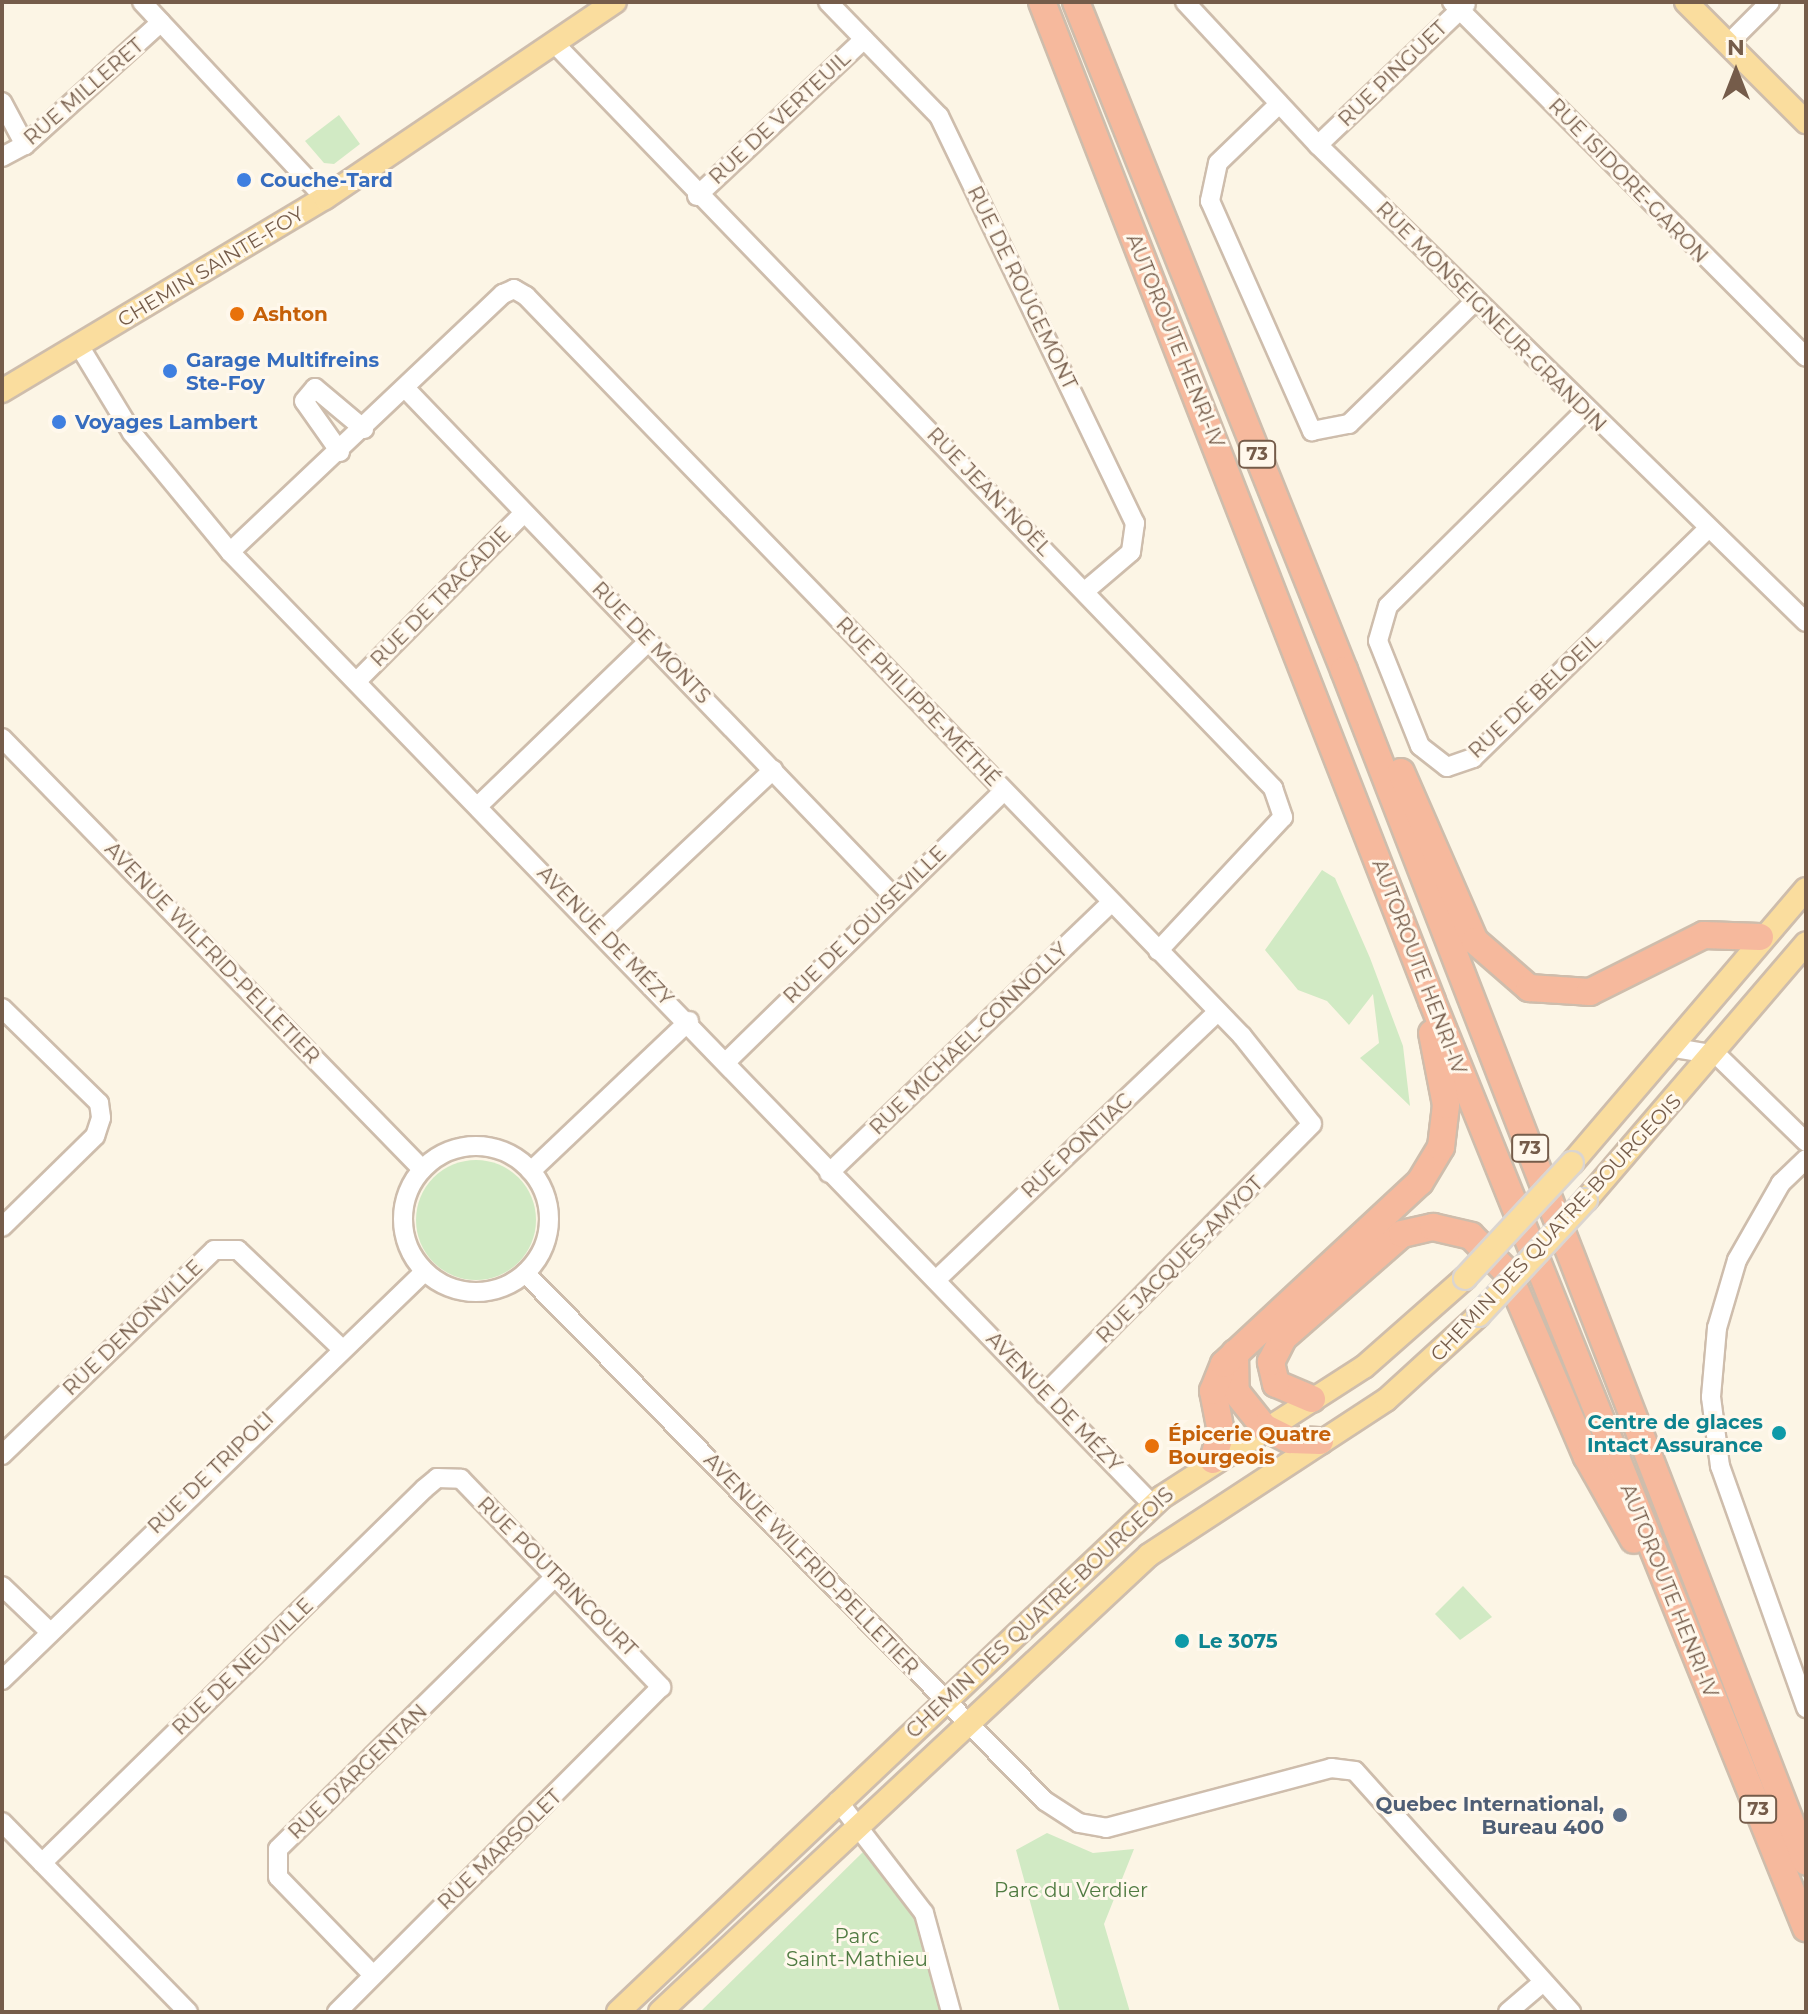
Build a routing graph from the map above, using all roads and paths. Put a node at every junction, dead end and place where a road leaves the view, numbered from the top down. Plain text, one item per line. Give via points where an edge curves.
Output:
1 (142, 2) edge
2 (615, 2) edge
3 (828, 2) edge
4 (1042, 2) edge
5 (1076, 2) edge
6 (1185, 2) edge
7 (1686, 2) edge
8 (1770, 2) edge
9 (1460, 5) edge
10 (161, 22) junction
11 (864, 39) junction
12 (1728, 44) junction
13 (556, 45) junction
14 (2, 102) edge
15 (1279, 104) junction
16 (1806, 122) edge
17 (25, 145) junction
18 (1318, 145) junction
19 (2, 157) edge
20 (697, 196) junction
21 (325, 198) junction
22 (1475, 301) junction
23 (80, 347) junction
24 (1806, 357) edge
25 (406, 389) junction
26 (2, 391) edge
27 (1585, 411) junction
28 (364, 429) junction
29 (340, 452) junction
30 (524, 513) junction
31 (1708, 529) junction
32 (230, 552) junction
33 (1085, 591) junction
34 (1806, 622) edge
35 (647, 643) junction
36 (357, 681) junction
37 (2, 738) edge
38 (1371, 742) junction
39 (773, 770) junction
40 (1004, 791) junction
41 (478, 806) junction
42 (1806, 889) edge
43 (894, 897) junction
44 (1108, 905) junction
45 (600, 933) junction
46 (1760, 937) junction
47 (1806, 943) edge
48 (1158, 951) junction
49 (1432, 1001) junction
50 (2, 1008) edge
51 (1217, 1012) junction
52 (689, 1021) junction
53 (1669, 1047) junction
54 (1717, 1055) junction
55 (727, 1061) junction
56 (1312, 1124) joint
57 (1806, 1142) edge
58 (1806, 1159) edge
59 (422, 1169) junction
60 (531, 1171) junction
61 (829, 1173) junction
62 (2, 1227) edge
63 (424, 1272) junction
64 (525, 1273) junction
65 (936, 1280) junction
66 (340, 1347) junction
67 (1235, 1353) junction
68 (1045, 1394) junction
69 (1312, 1399) junction
70 (1264, 1427) junction
71 (1320, 1441) junction
72 (2, 1455) edge
73 (1213, 1460) junction
74 (447, 1476) joint
75 (1154, 1506) junction
76 (555, 1577) junction
77 (2, 1586) edge
78 (1685, 1630) junction
79 (49, 1631) junction
80 (2, 1680) edge
81 (661, 1687) joint
82 (946, 1701) junction
83 (1806, 1708) edge
84 (967, 1721) junction
85 (1766, 1752) junction
86 (838, 1801) junction
87 (2, 1822) edge
88 (858, 1823) junction
89 (1806, 1833) edge
90 (1806, 1862) edge
91 (42, 1863) junction
92 (1806, 1928) edge
93 (373, 1975) junction
94 (1543, 1982) junction
95 (188, 2012) edge
96 (337, 2012) edge
97 (618, 2012) edge
98 (660, 2012) edge
99 (951, 2012) edge
100 (1508, 2012) edge
101 (1571, 2012) edge

1 - 10 street
2 - 13 main road, CHEMIN SAINTE-FOY
3 - 11 street, RUE DE ROUGEMONT
4 - 49 highway, AUTOROUTE HENRI-IV / 73
5 - 38 highway, AUTOROUTE HENRI-IV / 73
6 - 15 street, RUE MONSEIGNEUR-GRANDIN
7 - 12 main road
8 - 12 street
9 - 18 street, RUE PINGUET
9 - 24 street, RUE ISIDORE-GARON
10 - 17 street, RUE MILLERET
10 - 21 street
11 - 20 street, RUE DE VERTEUIL
11 - 33 street, RUE DE ROUGEMONT via 939,116 1135,523 1131,552
12 - 16 main road
13 - 20 street, RUE JEAN-NOËL
13 - 21 main road, CHEMIN SAINTE-FOY
14 - 17 street
15 - 18 street, RUE MONSEIGNEUR-GRANDIN
15 - 22 street via 1218,163 1210,201 1312,431 1349,424
17 - 19 street, RUE MILLERET
18 - 22 street, RUE MONSEIGNEUR-GRANDIN
20 - 33 street, RUE JEAN-NOËL
21 - 23 main road, CHEMIN SAINTE-FOY
22 - 27 street, RUE MONSEIGNEUR-GRANDIN
23 - 26 main road, CHEMIN SAINTE-FOY
23 - 32 street, AVENUE DE MÉZY via 132,433
25 - 28 street
25 - 30 street, RUE DE MONTS
25 - 40 street, RUE PHILIPPE-MÉTHÉ via 514,289
27 - 31 street, RUE MONSEIGNEUR-GRANDIN
27 - 31 street, RUE DE BELOEIL via 1388,606 1378,641 1420,746 1447,767 1473,758
28 - 29 street
28 - 29 street via 315,388 304,401
29 - 32 street
30 - 35 street, RUE DE MONTS
30 - 36 street, RUE DE TRACADIE
31 - 34 street, RUE MONSEIGNEUR-GRANDIN
32 - 36 street, AVENUE DE MÉZY
33 - 48 street, RUE JEAN-NOËL via 1273,788 1283,817
35 - 39 street, RUE DE MONTS
35 - 41 street
36 - 41 street, AVENUE DE MÉZY
37 - 59 street, AVENUE WILFRID-PELLETIER
38 - 46 highway via 1398,766 1475,941 1529,988 1590,992 1696,937
38 - 85 highway, AUTOROUTE HENRI-IV / 73
39 - 43 street, RUE DE MONTS
39 - 45 street
40 - 43 street, RUE DE LOUISEVILLE
40 - 44 street, RUE PHILIPPE-MÉTHÉ
41 - 45 street, AVENUE DE MÉZY
42 - 46 main road, CHEMIN DES QUATRE-BOURGEOIS
43 - 55 street, RUE DE LOUISEVILLE
44 - 48 street, RUE PHILIPPE-MÉTHÉ
44 - 61 street, RUE MICHAEL-CONNOLLY
45 - 52 street, AVENUE DE MÉZY
46 - 53 main road, CHEMIN DES QUATRE-BOURGEOIS
47 - 54 main road, CHEMIN DES QUATRE-BOURGEOIS
48 - 51 street, RUE PHILIPPE-MÉTHÉ
49 - 67 highway via 1446,1105 1430,1167
49 - 78 highway, AUTOROUTE HENRI-IV / 73
50 - 62 street via 99,1103 101,1118 95,1136
51 - 56 street, RUE PHILIPPE-MÉTHÉ
51 - 65 street, RUE PONTIAC
52 - 55 street, AVENUE DE MÉZY
52 - 60 street
53 - 54 street
53 - 69 main road, CHEMIN DES QUATRE-BOURGEOIS, bridge via 1572,1163 1465,1278 1384,1352
54 - 57 street
54 - 71 main road, CHEMIN DES QUATRE-BOURGEOIS, bridge via 1479,1315 1386,1400
55 - 61 street, AVENUE DE MÉZY
56 - 68 street, RUE JACQUES-AMYOT
58 - 83 street via 1781,1183 1737,1260 1717,1328 1711,1397 1720,1466
59 - 60 street via 444,1154 478,1147 512,1156
59 - 63 street via 404,1208 404,1231
60 - 64 street via 546,1200 548,1233
61 - 65 street, AVENUE DE MÉZY
63 - 64 street via 465,1292 509,1285
63 - 66 street, RUE DE TRIPOLI
64 - 82 street, AVENUE WILFRID-PELLETIER
65 - 68 street, AVENUE DE MÉZY
66 - 72 street, RUE DENONVILLE via 238,1250 214,1250
66 - 79 street, RUE DE TRIPOLI
67 - 70 highway via 1236,1392
67 - 73 highway via 1213,1391 1221,1432
68 - 75 street, AVENUE DE MÉZY
69 - 70 main road, CHEMIN DES QUATRE-BOURGEOIS
69 - 78 highway via 1284,1391 1271,1374 1274,1350 1303,1318 1402,1234 1444,1227 1483,1243 1508,1273 1587,1457
70 - 71 highway via 1290,1440
70 - 73 main road, CHEMIN DES QUATRE-BOURGEOIS
71 - 84 main road, CHEMIN DES QUATRE-BOURGEOIS via 1149,1555
73 - 75 main road, CHEMIN DES QUATRE-BOURGEOIS
74 - 76 street, RUE POUTRINCOURT via 461,1479
74 - 91 street, RUE DE NEUVILLE via 424,1489
75 - 82 main road, CHEMIN DES QUATRE-BOURGEOIS
76 - 81 street, RUE POUTRINCOURT
76 - 93 street, RUE D'ARGENTAN via 278,1849 278,1877
77 - 79 street
78 - 92 highway, AUTOROUTE HENRI-IV / 73
79 - 80 street, RUE DE TRIPOLI
81 - 93 street, RUE MARSOLET
82 - 84 street, AVENUE WILFRID-PELLETIER
82 - 86 main road, CHEMIN DES QUATRE-BOURGEOIS
84 - 88 main road, CHEMIN DES QUATRE-BOURGEOIS
84 - 94 street, AVENUE WILFRID-PELLETIER via 1045,1801 1079,1823 1106,1828 1331,1768 1355,1771
85 - 89 highway
85 - 90 highway, AUTOROUTE HENRI-IV / 73
86 - 88 street
86 - 97 main road, CHEMIN DES QUATRE-BOURGEOIS
87 - 91 street
88 - 98 main road, CHEMIN DES QUATRE-BOURGEOIS
88 - 99 street via 924,1913
91 - 95 street
93 - 96 street, RUE MARSOLET
94 - 100 street
94 - 101 street, AVENUE WILFRID-PELLETIER

